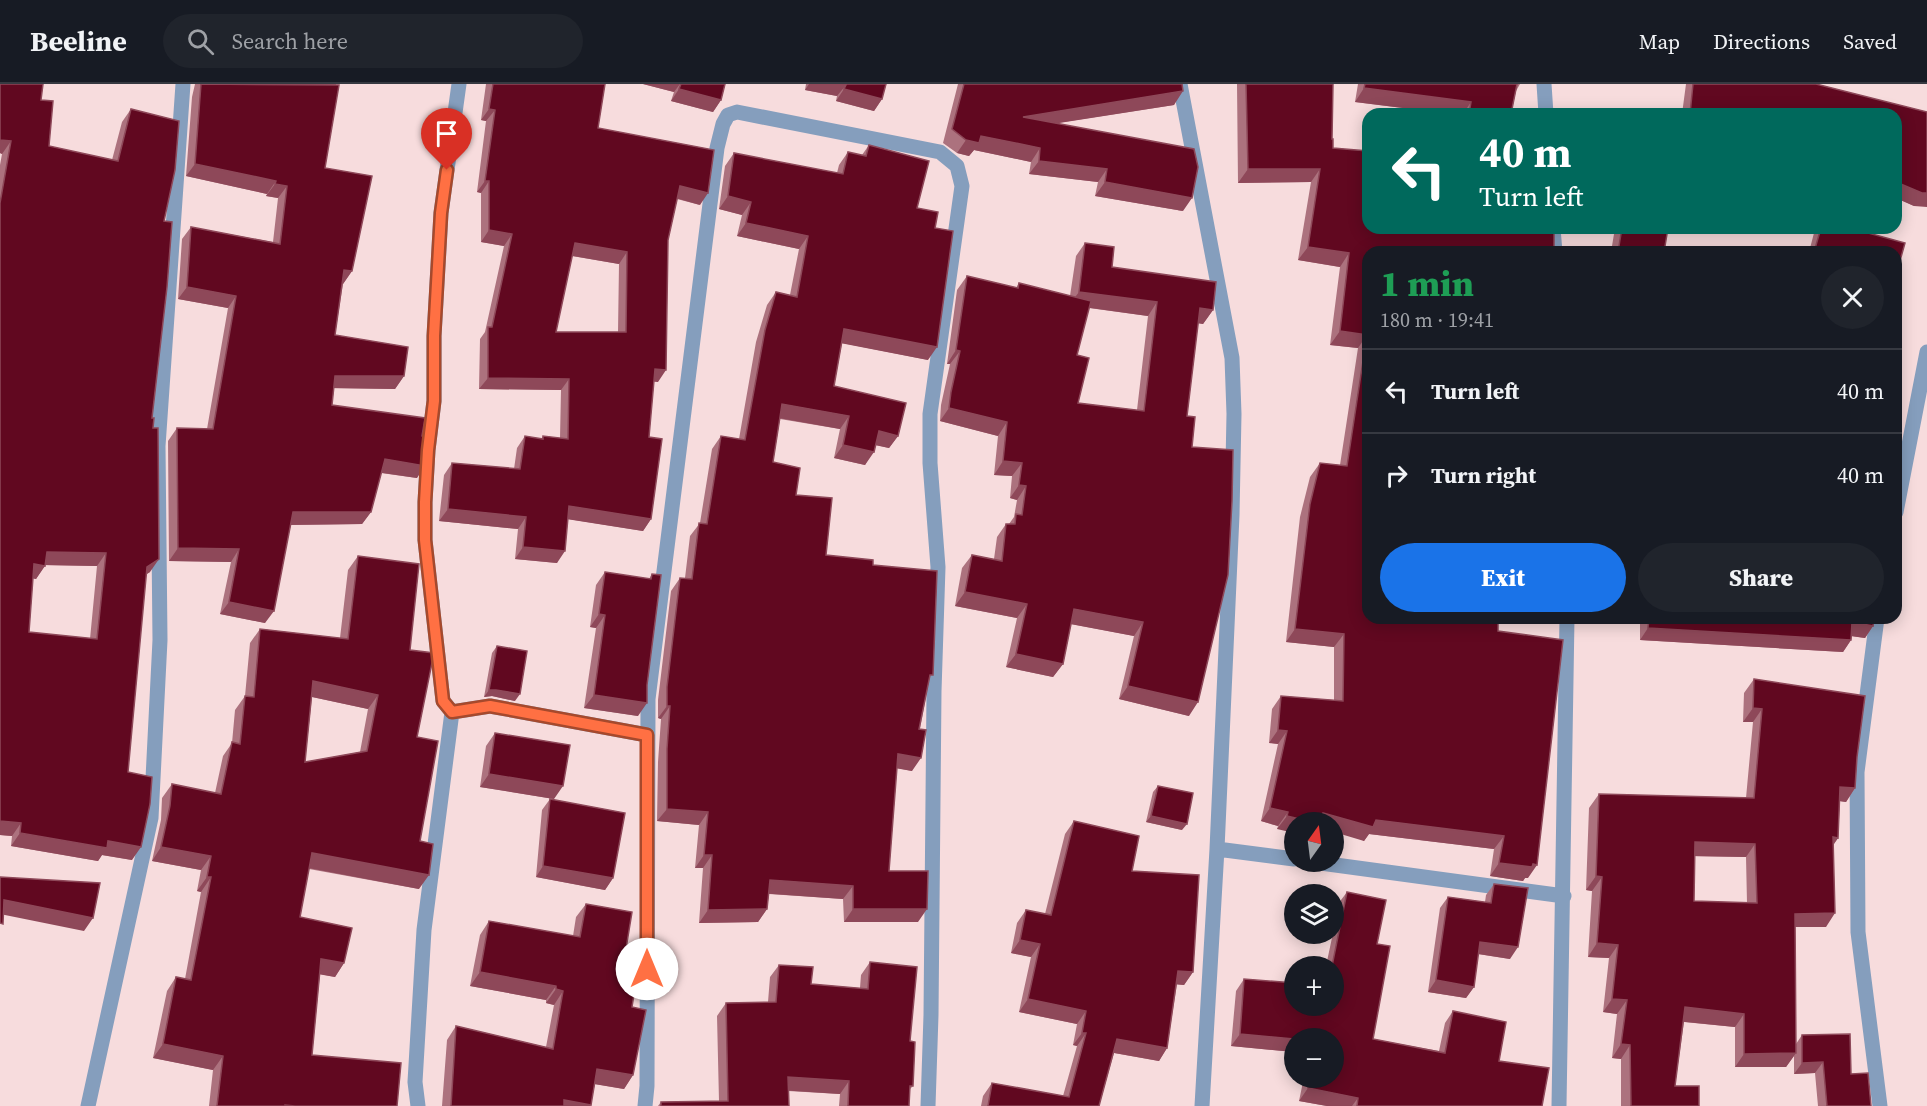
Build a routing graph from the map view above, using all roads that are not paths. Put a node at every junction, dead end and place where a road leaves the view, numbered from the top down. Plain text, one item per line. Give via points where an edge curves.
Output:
1 (183, 84) edge
2 (459, 84) edge
3 (1180, 84) edge
4 (1544, 84) edge
5 (1546, 108) edge
6 (1927, 352) edge
7 (1902, 481) edge
8 (1567, 624) edge
9 (1876, 624) edge
10 (452, 712) junction
11 (647, 735) junction
12 (1217, 849) junction
13 (1284, 859) edge
14 (1344, 866) edge
15 (1564, 896) junction
16 (88, 1106) edge
17 (418, 1106) edge
18 (645, 1106) edge
19 (928, 1106) edge
20 (1202, 1106) edge
21 (1559, 1106) edge
22 (1880, 1106) edge

1 - 16 street via 158,446 160,640 151,818
2 - 10 street via 441,213 434,401 425,502 425,540 443,701
3 - 12 street via 1232,358 1232,515
4 - 5 street
6 - 7 street
8 - 15 street
9 - 22 street via 1857,772 1857,909
10 - 11 street via 490,706
10 - 17 street via 424,930 415,1082
11 - 18 street
11 - 19 street via 648,699 723,124 737,112 940,152 957,166 962,186 930,414 938,567
12 - 13 street
12 - 20 street
14 - 15 street
15 - 21 street

